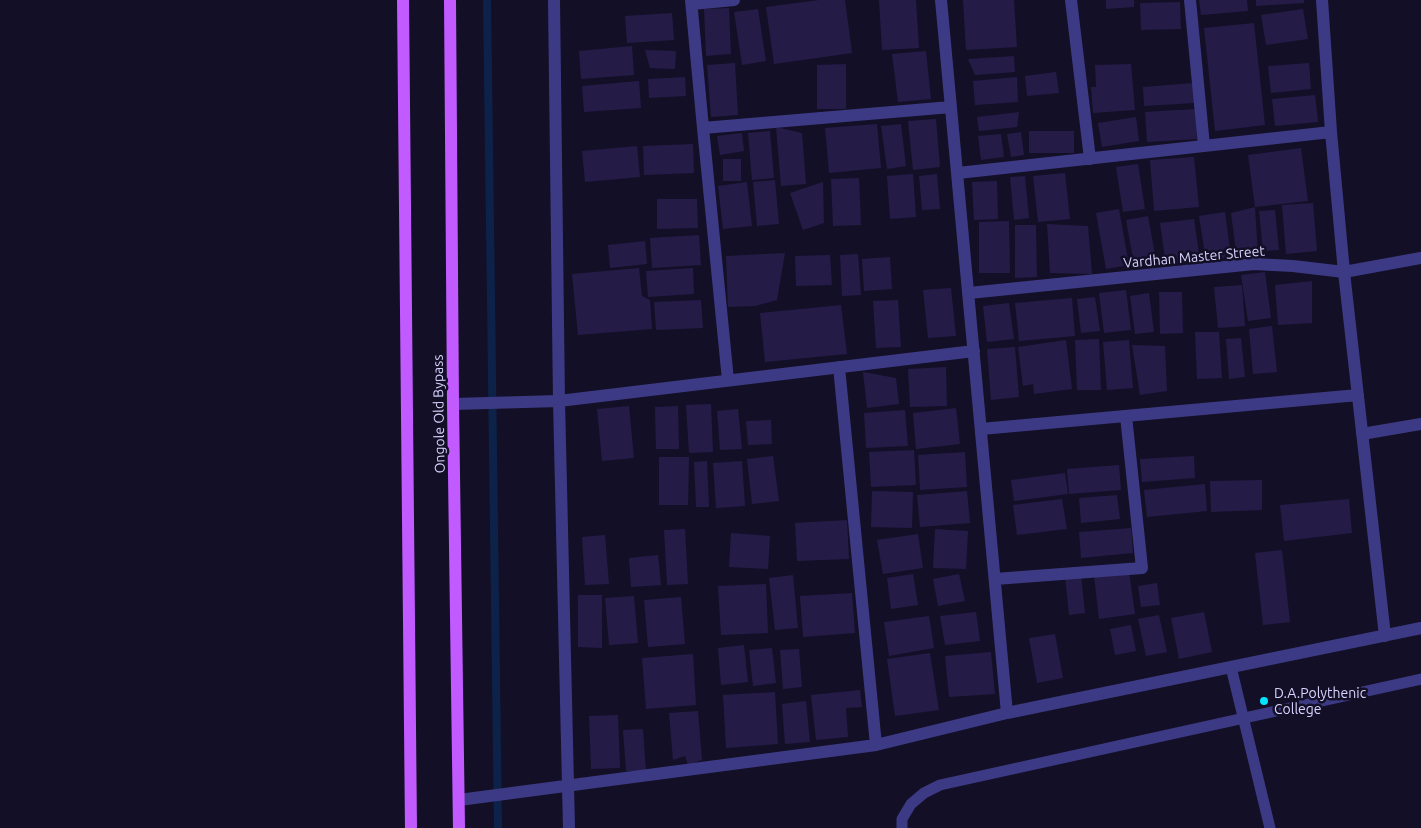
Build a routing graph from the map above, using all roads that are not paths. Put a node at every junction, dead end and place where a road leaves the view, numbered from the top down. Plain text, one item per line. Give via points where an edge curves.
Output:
1 (403, 0) edge
2 (450, 0) edge
3 (554, 0) edge
4 (734, 0) edge
5 (942, 0) edge
6 (1071, 0) edge
7 (1190, 0) edge
8 (1322, 0) edge
9 (692, 2) edge
10 (952, 107) junction
11 (702, 128) junction
12 (1331, 132) junction
13 (1204, 146) junction
14 (1090, 159) junction
15 (958, 173) junction
16 (1421, 258) edge
17 (1344, 272) junction
18 (969, 293) junction
19 (974, 351) junction
20 (839, 367) junction
21 (728, 380) junction
22 (1358, 395) junction
23 (560, 401) junction
24 (453, 404) junction
25 (1126, 416) junction
26 (1421, 424) edge
27 (981, 429) junction
28 (1362, 434) junction
29 (994, 579) junction
30 (1421, 628) edge
31 (1384, 636) junction
32 (1231, 667) junction
33 (1421, 679) edge
34 (1007, 714) junction
35 (1244, 719) junction
36 (876, 745) junction
37 (567, 786) junction
38 (459, 800) junction
39 (410, 828) edge
40 (459, 828) edge
41 (569, 828) edge
42 (902, 828) edge
43 (1270, 828) edge

1 - 39 main road
2 - 24 main road, Ongole Old Bypass
3 - 23 street
4 - 9 street
5 - 10 street
6 - 14 street
7 - 13 street
8 - 12 street
9 - 11 street
10 - 11 street
10 - 15 street
11 - 21 street
12 - 13 street
12 - 17 street
13 - 14 street
14 - 15 street
15 - 18 street
16 - 17 street, Vardhan Master Street
17 - 18 street, Vardhan Master Street via 1254,264
17 - 22 street
18 - 19 street
19 - 20 street
19 - 27 street
20 - 21 street
20 - 36 street
21 - 23 street
22 - 25 street
22 - 28 street
23 - 24 street
23 - 37 street
24 - 38 main road, Ongole Old Bypass
25 - 27 street
25 - 29 street via 1142,568
26 - 28 street
27 - 29 street
28 - 31 street
29 - 34 street
30 - 31 street
31 - 32 street
32 - 34 street
32 - 35 lane
33 - 35 lane
34 - 36 street
35 - 42 lane via 940,785 911,804 902,819
35 - 43 lane
36 - 37 street
37 - 38 street
37 - 41 street
38 - 40 main road, Ongole Old Bypass

